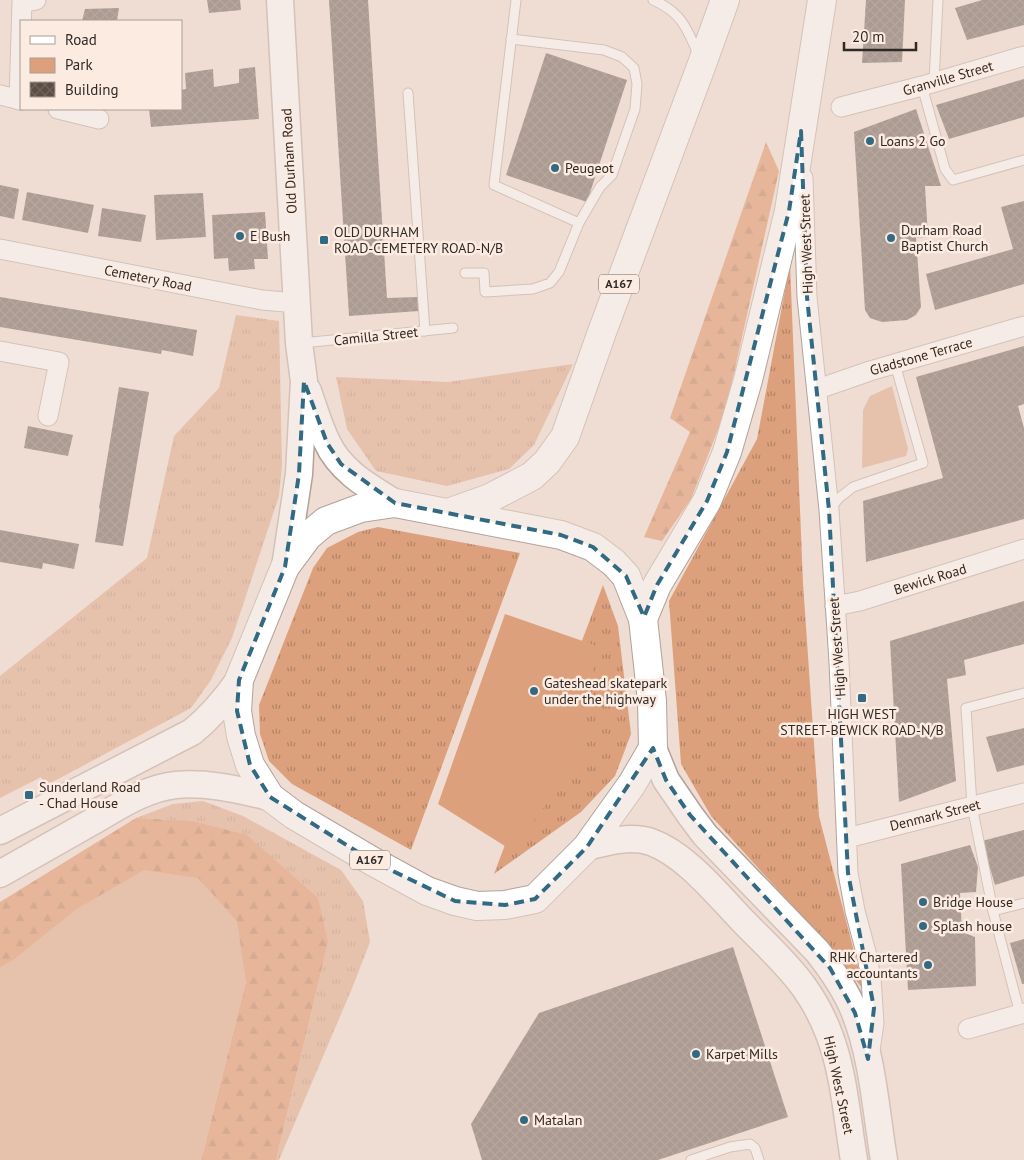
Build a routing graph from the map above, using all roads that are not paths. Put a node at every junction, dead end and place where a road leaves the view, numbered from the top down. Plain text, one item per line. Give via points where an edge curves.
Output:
1 (36, 0) edge
2 (280, 0) edge
3 (516, 0) edge
4 (654, 0) edge
5 (725, 0) edge
6 (822, 0) edge
7 (938, 0) edge
8 (22, 20) edge
9 (511, 39) junction
10 (1024, 56) edge
11 (702, 64) junction
12 (928, 84) junction
13 (408, 93) dead end
14 (0, 95) edge
15 (20, 100) edge
16 (841, 107) dead end
17 (63, 110) edge
18 (99, 118) dead end
19 (801, 131) junction
20 (1024, 160) edge
21 (579, 223) junction
22 (0, 249) edge
23 (465, 273) dead end
24 (297, 303) junction
25 (1024, 326) edge
26 (453, 328) dead end
27 (425, 331) junction
28 (299, 343) junction
29 (0, 351) edge
30 (895, 364) junction
31 (304, 381) junction
32 (818, 389) junction
33 (48, 416) dead end
34 (395, 502) junction
35 (829, 510) junction
36 (451, 512) junction
37 (1024, 549) edge
38 (285, 567) junction
39 (835, 606) junction
40 (643, 620) junction
41 (239, 680) junction
42 (1024, 693) edge
43 (653, 748) junction
44 (1024, 793) edge
45 (270, 797) junction
46 (972, 806) junction
47 (0, 831) edge
48 (847, 838) junction
49 (587, 847) junction
50 (0, 874) edge
51 (1024, 903) edge
52 (994, 911) junction
53 (1022, 1013) edge
54 (968, 1029) dead end
55 (868, 1059) junction
56 (691, 1160) edge
57 (759, 1160) edge
58 (854, 1160) edge
59 (884, 1160) edge

1 - 8 street via 22,2
2 - 24 main road, Old Durham Road
3 - 9 lane
4 - 11 lane via 676,14 690,34
5 - 11 main road, A167
6 - 19 main road, A167
7 - 12 lane
9 - 21 lane via 494,185
9 - 21 lane via 604,50 622,57 634,68 638,84 635,109 612,175 600,187
10 - 12 street, Granville Street
11 - 36 main road, A167 via 565,437 532,476 490,498
12 - 16 street, Granville Street
12 - 20 lane via 945,169 953,180
13 - 27 lane
14 - 15 street
17 - 18 street
19 - 32 street, High West Street via 808,297
19 - 40 main road, A167 via 789,211 727,452 707,501 658,585
21 - 23 lane via 559,272 550,284 533,289 485,292 484,273
22 - 24 street, Cemetery Road via 262,300
24 - 28 main road, Old Durham Road
25 - 30 street, Gladstone Terrace
26 - 27 lane, Camilla Street
27 - 28 lane, Camilla Street
28 - 31 main road, Old Durham Road
29 - 33 street via 59,362
30 - 32 street, Gladstone Terrace
30 - 35 lane via 923,464 852,488
31 - 34 main road, Old Durham Road via 327,444 341,464 361,482
31 - 38 main road, Old Durham Road via 299,474
32 - 35 street, High West Street
34 - 36 main road, A167
34 - 38 main road, A167 via 361,508 326,521 308,536
35 - 39 street, High West Street
36 - 40 main road, A167 via 560,535 592,547 626,576
37 - 39 street, Bewick Road
38 - 41 main road, A167
39 - 48 street, High West Street
40 - 43 main road, A167 via 652,701
41 - 45 main road, A167 via 237,711 240,736 250,765
41 - 47 main road via 223,703 192,732
42 - 46 lane via 966,708
43 - 49 main road, A167
43 - 55 main road via 666,780 690,816 830,968 855,1013
44 - 46 street, Denmark Street
45 - 49 main road, A167 via 294,815 411,882 455,901 477,906 506,905 534,899
45 - 50 main road via 218,786 174,785 120,806
46 - 48 street, Denmark Street
46 - 52 lane
48 - 55 street, High West Street via 852,897 871,978 874,1023
49 - 58 main road, High West Street via 633,839 650,841 674,855 786,965 804,987 829,1033
51 - 52 lane
52 - 53 lane
53 - 54 street
55 - 59 main road, High West Street
56 - 57 lane via 750,1144

